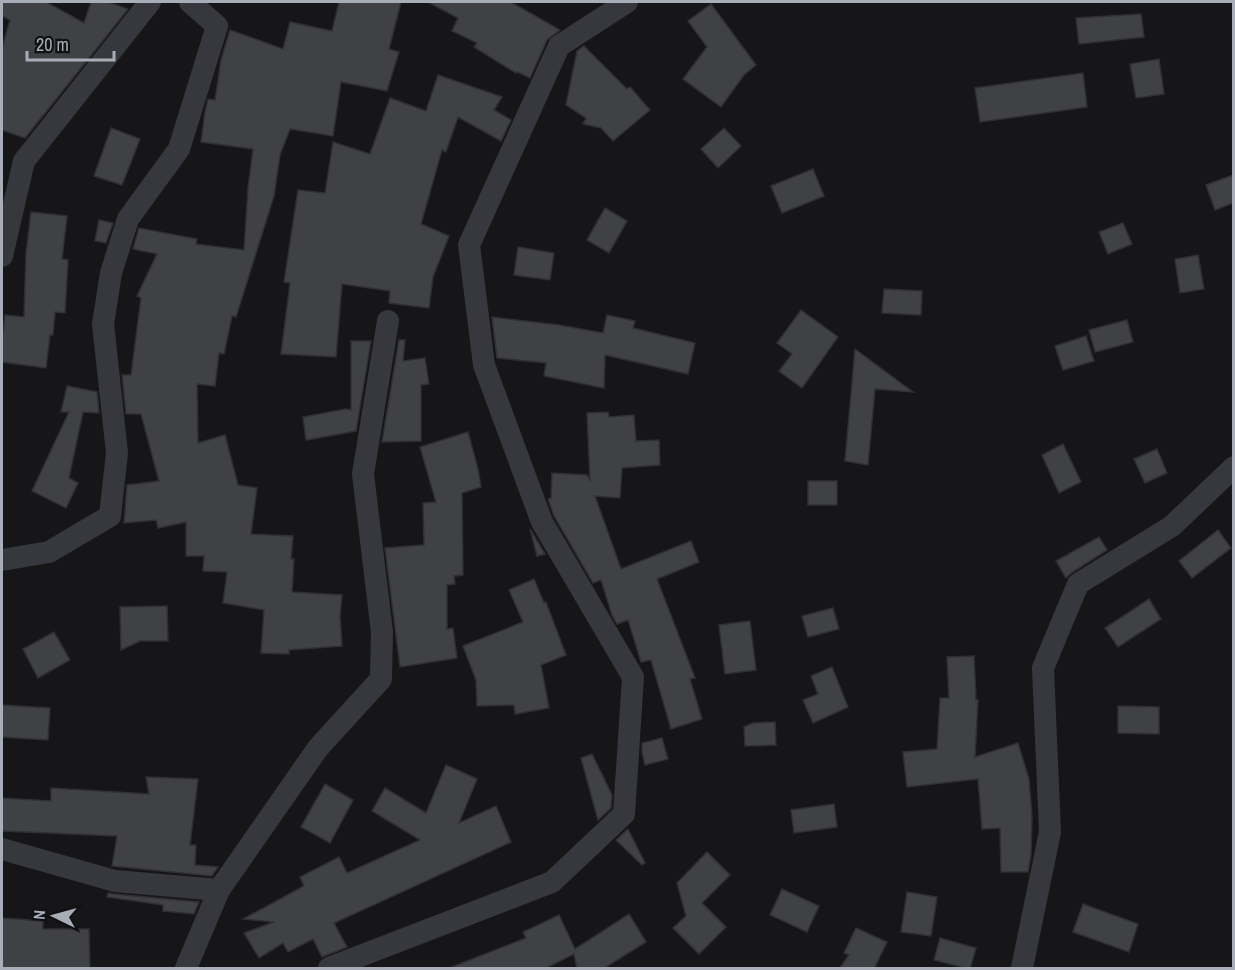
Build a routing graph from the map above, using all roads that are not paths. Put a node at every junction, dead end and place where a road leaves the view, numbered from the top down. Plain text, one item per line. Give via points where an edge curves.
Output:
1 (150, 2) edge
2 (190, 2) edge
3 (627, 2) edge
4 (2, 256) edge
5 (388, 321) dead end
6 (1233, 467) edge
7 (2, 560) edge
8 (2, 849) edge
9 (219, 890) junction
10 (186, 969) edge
11 (328, 969) edge
12 (1022, 969) edge

1 - 4 street via 24,161
2 - 7 street via 217,26 179,149 128,219 103,324 117,453 110,516 49,552
3 - 11 street via 559,46 470,244 483,365 542,522 633,677 624,814 552,882
5 - 9 street via 363,474 382,632 381,679 318,748
6 - 12 street via 1172,526 1078,584 1043,668 1050,832
8 - 9 street via 115,881
9 - 10 street

